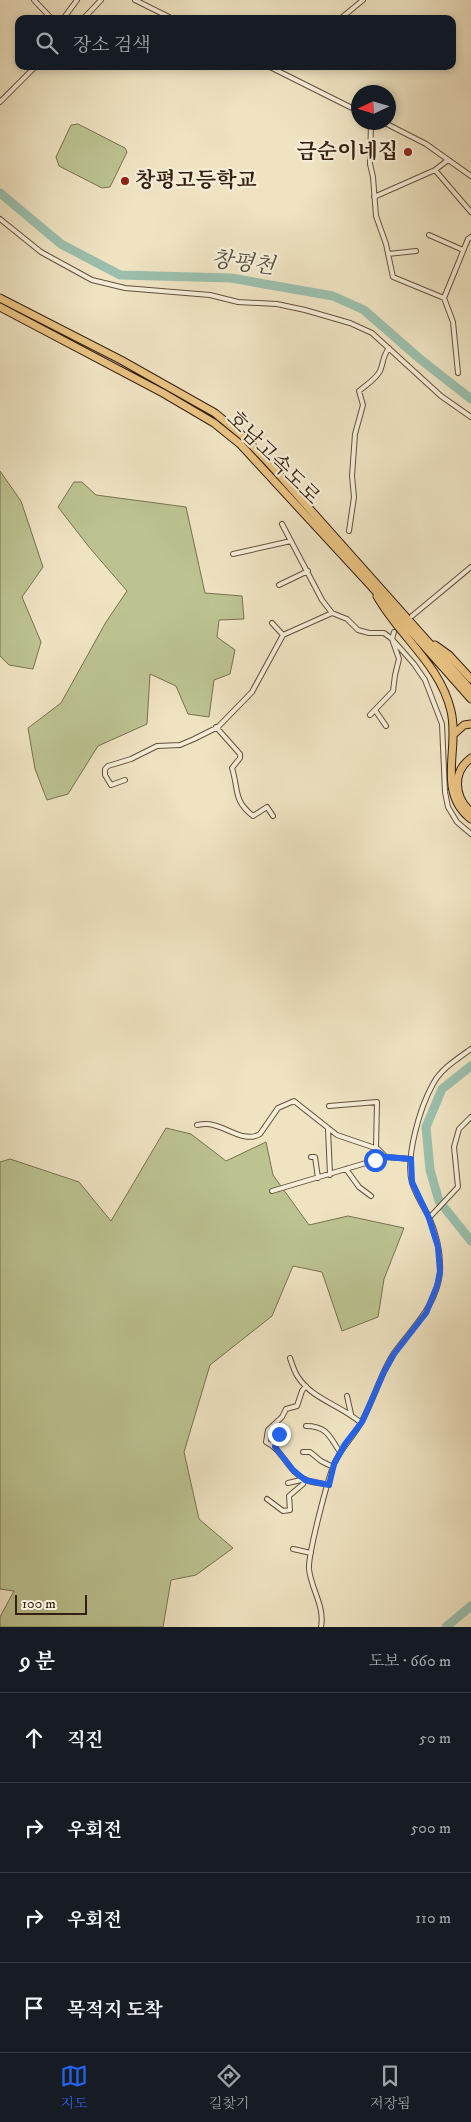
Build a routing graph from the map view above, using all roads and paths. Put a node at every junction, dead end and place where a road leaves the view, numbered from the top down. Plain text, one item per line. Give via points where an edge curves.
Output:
1 (34, 0) edge
2 (77, 0) edge
3 (101, 0) edge
4 (136, 0) edge
5 (363, 0) edge
6 (48, 15) edge
7 (66, 15) edge
8 (87, 15) edge
9 (165, 15) edge
10 (345, 15) edge
11 (32, 70) edge
12 (276, 71) edge
13 (0, 102) edge
14 (351, 108) edge
15 (396, 129) edge
16 (371, 130) edge
17 (448, 160) junction
18 (435, 170) junction
19 (471, 176) edge
20 (374, 197) junction
21 (471, 212) edge
22 (0, 219) edge
23 (429, 235) dead end
24 (471, 238) edge
25 (464, 250) junction
26 (416, 251) dead end
27 (388, 254) junction
28 (0, 298) edge
29 (444, 298) junction
30 (0, 307) edge
31 (389, 348) junction
32 (458, 373) dead end
33 (471, 417) edge
34 (282, 524) dead end
35 (349, 531) dead end
36 (291, 541) junction
37 (233, 554) dead end
38 (471, 566) edge
39 (308, 571) junction
40 (279, 585) dead end
41 (370, 585) junction
42 (332, 613) junction
43 (412, 616) dead end
44 (272, 623) dead end
45 (394, 632) dead end
46 (283, 635) junction
47 (424, 637) junction
48 (392, 639) junction
49 (471, 679) edge
50 (471, 690) edge
51 (471, 699) edge
52 (375, 710) junction
53 (370, 715) dead end
54 (471, 724) edge
55 (386, 726) dead end
56 (216, 727) junction
57 (454, 734) junction
58 (471, 758) edge
59 (125, 780) dead end
60 (471, 812) edge
61 (272, 816) dead end
62 (471, 819) edge
63 (471, 834) edge
64 (471, 1049) edge
65 (329, 1106) dead end
66 (471, 1117) edge
67 (197, 1125) dead end
68 (328, 1128) junction
69 (376, 1148) junction
70 (311, 1157) dead end
71 (386, 1157) junction
72 (411, 1159) junction
73 (346, 1169) junction
74 (330, 1175) junction
75 (318, 1178) junction
76 (272, 1191) dead end
77 (371, 1196) dead end
78 (429, 1218) junction
79 (290, 1358) dead end
80 (306, 1386) junction
81 (347, 1396) dead end
82 (351, 1414) junction
83 (362, 1422) junction
84 (306, 1426) dead end
85 (279, 1430) dead end
86 (275, 1447) junction
87 (303, 1452) dead end
88 (340, 1452) junction
89 (333, 1467) junction
90 (305, 1480) junction
91 (288, 1483) dead end
92 (329, 1485) junction
93 (267, 1499) dead end
94 (293, 1548) dead end
95 (311, 1553) junction
96 (321, 1627) edge

1 - 6 street
2 - 7 street
3 - 8 street
4 - 9 street
5 - 10 street
11 - 13 street
12 - 14 street
15 - 17 street
16 - 20 street
17 - 18 street
17 - 19 street
18 - 20 street
18 - 21 street
20 - 27 street via 376,216
22 - 31 street via 41,252 92,280 125,288 210,295 238,302 277,304 305,310 350,323 372,333
23 - 25 street
24 - 25 street
25 - 29 street
26 - 27 street
27 - 29 street via 393,277
28 - 47 highway, 호남고속도로 via 215,413 267,461
29 - 32 street via 453,322
30 - 41 highway, 호남고속도로 via 214,423 240,444
31 - 33 street via 441,396
31 - 35 street via 383,356 381,370 359,391 364,405 355,434 354,497
34 - 36 street
36 - 37 street
36 - 39 street
38 - 43 street
39 - 40 street
39 - 42 street
41 - 51 highway, 호남고속도로
41 - 57 highway via 383,607 427,660 446,695
42 - 46 street
42 - 48 street via 358,630 384,632
44 - 46 street
45 - 48 street
46 - 56 street via 252,692
47 - 49 highway via 449,655
47 - 50 highway, 호남고속도로
48 - 52 street via 399,659 393,692
48 - 63 street via 420,672 436,704 442,724 448,807 457,822
52 - 53 street
52 - 55 street
54 - 57 highway via 464,725
56 - 59 street via 180,745 157,746 105,769 112,785
56 - 61 street via 240,754 232,768 241,807 252,816 267,807
57 - 62 highway via 451,786 456,803
58 - 60 highway via 458,774 457,787 460,799
64 - 72 street via 449,1064 433,1084 418,1126
65 - 69 street via 377,1102
66 - 78 street via 459,1129 454,1147 458,1187
67 - 68 street via 212,1124 234,1134 256,1136 278,1108 294,1101
68 - 69 street via 343,1138
68 - 74 street
69 - 71 street
70 - 75 street via 315,1157
71 - 72 street
71 - 73 street
72 - 78 street via 412,1182
73 - 74 street
73 - 77 street via 359,1187
74 - 75 street
75 - 76 street
78 - 83 street via 439,1256 437,1286 426,1313 384,1372
79 - 80 street
80 - 82 street via 323,1400
80 - 86 street via 297,1406 286,1409 268,1430 266,1442
81 - 82 street
82 - 83 street
83 - 88 street
84 - 88 street via 327,1431
85 - 86 street
86 - 90 street
87 - 89 street via 310,1452
88 - 89 street
89 - 92 street
90 - 91 street
90 - 92 street
90 - 93 street via 288,1496 290,1510 276,1508
92 - 95 street
94 - 95 street
95 - 96 street via 309,1568 319,1598

